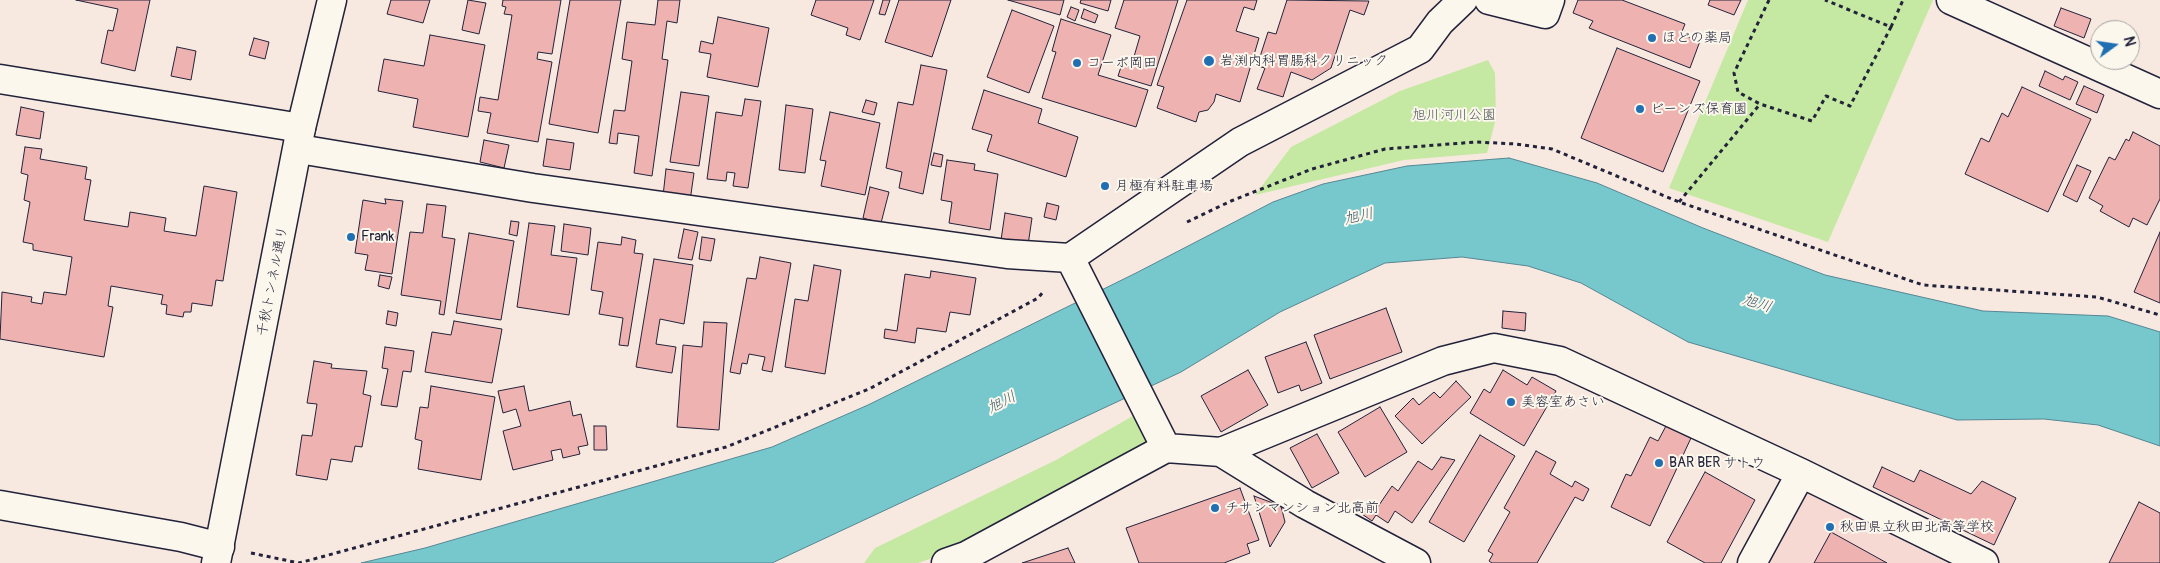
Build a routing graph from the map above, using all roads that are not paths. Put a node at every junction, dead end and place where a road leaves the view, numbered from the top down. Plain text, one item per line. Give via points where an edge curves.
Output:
1 (332, 0) edge
2 (1463, 0) edge
3 (1489, 0) edge
4 (1550, 0) edge
5 (1952, 0) edge
6 (0, 79) edge
7 (2160, 94) edge
8 (300, 139) junction
9 (1070, 258) junction
10 (1166, 448) junction
11 (1221, 452) junction
12 (1801, 473) junction
13 (0, 506) edge
14 (218, 555) edge
15 (946, 563) edge
16 (1416, 563) edge
17 (1752, 563) edge
18 (1984, 563) edge

1 - 8 street, 千秋トンネル通り
2 - 9 street via 1440,22 1420,49 1240,142
3 - 4 street via 1545,14
5 - 7 street
6 - 8 street
8 - 9 street via 533,188 1007,254
8 - 14 street, 千秋トンネル通り
9 - 10 street
10 - 11 street
10 - 15 street via 966,556
11 - 12 street via 1443,361 1494,348 1560,360
11 - 16 street via 1305,504
12 - 17 street
12 - 18 street
13 - 14 street via 181,537

